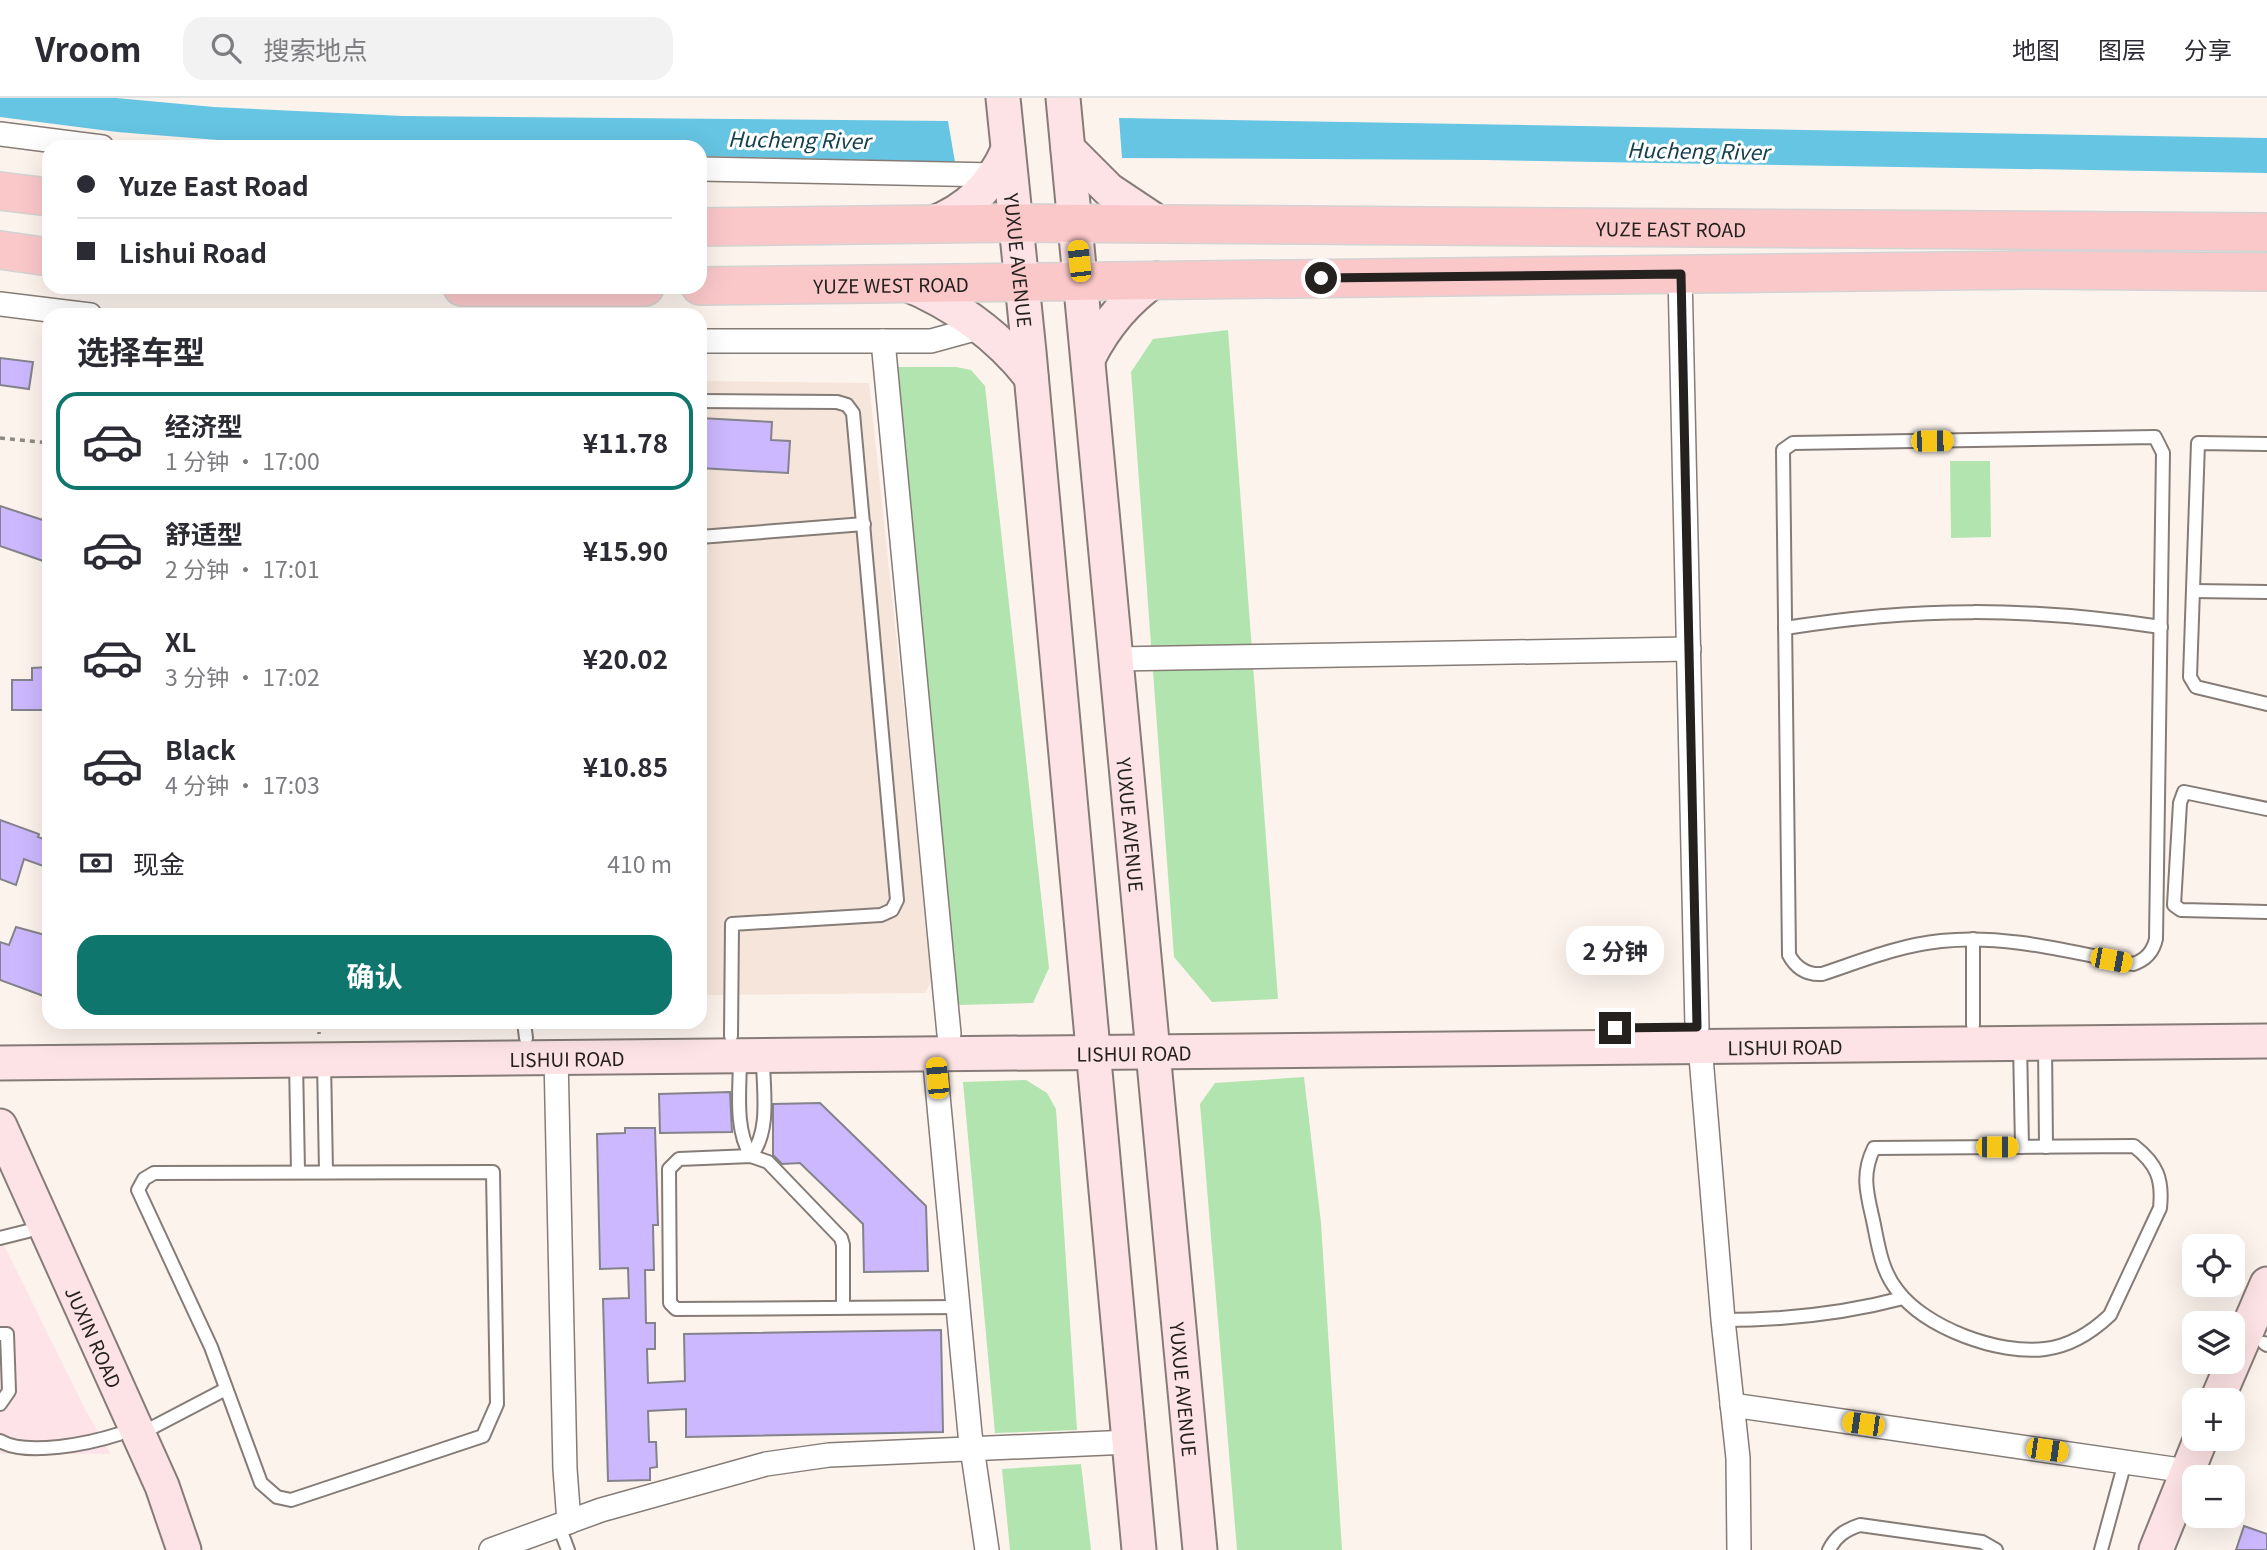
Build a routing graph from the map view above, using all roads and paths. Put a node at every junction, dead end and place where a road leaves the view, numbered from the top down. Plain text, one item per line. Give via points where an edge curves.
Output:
1 (1003, 98) edge
2 (1063, 98) edge
3 (0, 134) edge
4 (47, 140) edge
5 (1068, 149) junction
6 (1002, 162) junction
7 (707, 169) edge
8 (0, 191) edge
9 (42, 196) edge
10 (1016, 223) junction
11 (1076, 223) junction
12 (931, 224) junction
13 (1160, 224) junction
14 (707, 227) edge
15 (2267, 232) edge
16 (0, 250) edge
17 (42, 256) edge
18 (2267, 272) edge
19 (1681, 274) junction
20 (1156, 279) junction
21 (1081, 280) junction
22 (1021, 281) junction
23 (904, 283) junction
24 (707, 286) edge
25 (0, 304) edge
26 (42, 309) edge
27 (982, 327) junction
28 (707, 341) edge
29 (883, 341) junction
30 (1089, 358) junction
31 (1031, 377) junction
32 (707, 401) edge
33 (0, 438) edge
34 (42, 442) edge
35 (2267, 444) edge
36 (864, 524) junction
37 (707, 536) edge
38 (2193, 591) junction
39 (2267, 592) edge
40 (2161, 627) junction
41 (1785, 628) junction
42 (1689, 649) junction
43 (1116, 659) junction
44 (2267, 704) edge
45 (2267, 809) edge
46 (2267, 912) edge
47 (1973, 939) junction
48 (2267, 1022) edge
49 (1973, 1025) junction
50 (525, 1030) edge
51 (1699, 1036) junction
52 (1152, 1041) junction
53 (2267, 1041) edge
54 (1093, 1042) junction
55 (941, 1043) junction
56 (2033, 1043) junction
57 (0, 1044) edge
58 (315, 1045) edge
59 (745, 1048) junction
60 (556, 1056) junction
61 (0, 1063) edge
62 (0, 1126) edge
63 (2022, 1147) junction
64 (2046, 1147) junction
65 (751, 1156) junction
66 (0, 1170) edge
67 (298, 1172) junction
68 (326, 1172) junction
69 (14, 1235) edge
70 (2267, 1284) edge
71 (1903, 1298) junction
72 (958, 1307) junction
73 (844, 1308) junction
74 (1723, 1320) junction
75 (0, 1334) edge
76 (2266, 1341) edge
77 (2222, 1388) edge
78 (2245, 1388) edge
79 (226, 1389) junction
80 (0, 1404) edge
81 (1732, 1405) junction
82 (130, 1434) junction
83 (0, 1441) edge
84 (1130, 1442) junction
85 (972, 1449) junction
86 (2125, 1462) junction
87 (2182, 1472) edge
88 (2182, 1502) edge
89 (564, 1524) junction
90 (2186, 1528) edge
91 (164, 1550) edge
92 (184, 1550) edge
93 (491, 1550) edge
94 (568, 1550) edge
95 (987, 1550) edge
96 (1139, 1550) edge
97 (1200, 1550) edge
98 (1739, 1550) edge
99 (1829, 1550) edge
100 (1996, 1550) edge
101 (2101, 1550) edge
102 (2156, 1550) edge
103 (2178, 1550) edge

1 - 6 main road, YUXUE AVENUE
2 - 5 main road, YUXUE AVENUE
3 - 4 street
5 - 11 main road, YUXUE AVENUE
5 - 13 main road via 1109,190
6 - 7 street
6 - 10 main road, YUXUE AVENUE
6 - 12 main road via 971,202
8 - 9 main road
10 - 11 main road
10 - 12 main road
10 - 22 main road, YUXUE AVENUE
11 - 13 main road, YUZE EAST ROAD
11 - 21 main road, YUXUE AVENUE
12 - 14 main road
13 - 15 main road, YUZE EAST ROAD
16 - 17 main road
18 - 19 main road
19 - 20 main road
19 - 42 street
20 - 21 main road
20 - 30 main road via 1117,312
21 - 22 main road, YUZE WEST ROAD
21 - 30 main road, YUXUE AVENUE
22 - 23 main road, YUZE WEST ROAD
22 - 31 main road, YUXUE AVENUE
23 - 24 main road, YUZE WEST ROAD
23 - 27 main road
25 - 26 street
27 - 29 street via 931,341
27 - 31 main road
28 - 29 street
29 - 55 street
30 - 43 main road, YUXUE AVENUE
31 - 54 main road, YUXUE AVENUE
32 - 36 lane via 846,405 854,418
33 - 34 path
35 - 38 lane via 2198,443
36 - 37 lane
36 - 59 lane via 897,900 892,910 881,915 732,925
38 - 39 lane
38 - 44 lane via 2190,677 2196,687
40 - 41 lane via 2062,614 1962,611 1873,616
40 - 41 lane via 2163,453 2155,437 1793,443 1783,450
40 - 47 lane via 2156,939 2151,952 2133,964 2021,942
41 - 47 lane via 1792,961 1808,973 1822,974 1913,945
42 - 43 street
42 - 51 street
43 - 52 main road, YUXUE AVENUE
45 - 46 lane via 2184,792 2174,905 2181,910
47 - 49 lane
48 - 49 main road, LISHUI ROAD
49 - 51 main road, LISHUI ROAD
50 - 58 main road, LISHUI ROAD
50 - 59 main road, LISHUI ROAD
51 - 52 main road, LISHUI ROAD
51 - 56 main road, LISHUI ROAD
51 - 74 street
52 - 54 main road, LISHUI ROAD
52 - 97 main road, YUXUE AVENUE
53 - 56 main road, LISHUI ROAD
54 - 55 main road, LISHUI ROAD
54 - 84 main road, YUXUE AVENUE
55 - 59 main road, LISHUI ROAD
55 - 72 street
56 - 63 lane
56 - 64 lane
57 - 58 main road, LISHUI ROAD
58 - 60 main road, LISHUI ROAD
58 - 61 main road, LISHUI ROAD
58 - 67 lane
58 - 68 lane
59 - 60 main road, LISHUI ROAD
59 - 65 lane via 741,1124
59 - 65 lane via 763,1125
60 - 89 street
62 - 82 main road, JUXIN ROAD
63 - 64 lane
63 - 71 lane via 1874,1148 1865,1188 1883,1264
64 - 71 lane via 2134,1146 2157,1171 2160,1208 2110,1315 2089,1333 2061,1346 2022,1349 1958,1333
65 - 73 lane via 768,1162 838,1234 843,1245
65 - 73 lane via 679,1159 669,1169 670,1303 676,1309
66 - 69 main road, JUXIN ROAD
67 - 68 lane
67 - 79 lane via 154,1173 138,1190
68 - 79 lane via 493,1172 497,1404 488,1424 482,1436 291,1500 271,1493 261,1483
69 - 82 main road, JUXIN ROAD
70 - 77 main road
71 - 74 lane via 1801,1318
72 - 73 lane
72 - 85 street
74 - 81 street
75 - 80 lane via 6,1334 9,1391
76 - 78 main road
79 - 82 lane
81 - 86 street
81 - 98 street
82 - 83 lane via 65,1446
82 - 91 main road, JUXIN ROAD
82 - 92 main road, JUXIN ROAD via 162,1486
84 - 85 street
84 - 96 main road, YUXUE AVENUE
85 - 89 street via 829,1455 766,1464
85 - 95 street
86 - 87 street
86 - 101 lane
88 - 102 main road
89 - 93 street
89 - 94 lane
90 - 103 main road
99 - 100 lane via 1844,1531 1860,1525 1982,1542

